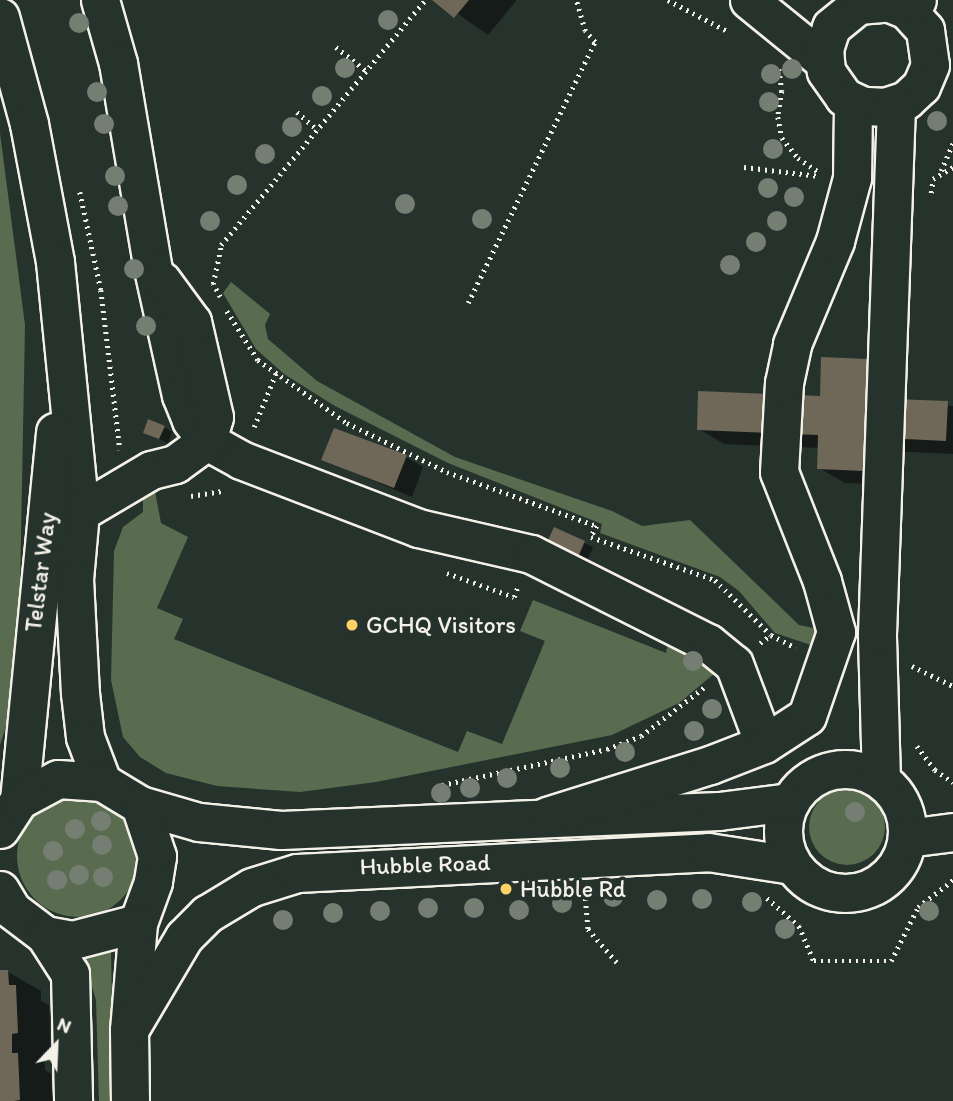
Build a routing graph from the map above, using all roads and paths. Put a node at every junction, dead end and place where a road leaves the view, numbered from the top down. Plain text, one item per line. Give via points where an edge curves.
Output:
1 (100, 0) edge
2 (425, 0) edge
3 (576, 0) edge
4 (668, 0) edge
5 (749, 0) edge
6 (884, 1) edge
7 (0, 17) edge
8 (739, 37) dead end
9 (336, 47) dead end
10 (942, 57) edge
11 (777, 61) dead end
12 (824, 61) junction
13 (367, 71) junction
14 (853, 102) junction
15 (896, 105) junction
16 (296, 113) dead end
17 (318, 130) junction
18 (953, 143) edge
19 (744, 167) dead end
20 (953, 167) edge
21 (941, 172) junction
22 (933, 178) junction
23 (893, 180) junction
24 (79, 186) dead end
25 (930, 203) dead end
26 (468, 303) dead end
27 (63, 344) junction
28 (207, 441) junction
29 (129, 484) junction
30 (80, 512) junction
31 (771, 635) junction
32 (830, 654) junction
33 (895, 654) junction
34 (734, 664) junction
35 (911, 677) dead end
36 (953, 686) edge
37 (914, 736) dead end
38 (764, 744) junction
39 (881, 780) junction
40 (102, 782) junction
41 (953, 782) edge
42 (435, 786) dead end
43 (789, 802) junction
44 (140, 805) junction
45 (9, 814) edge
46 (547, 816) junction
47 (953, 832) edge
48 (907, 838) junction
49 (792, 865) junction
50 (953, 880) edge
51 (597, 886) dead end
52 (584, 887) junction
53 (571, 888) dead end
54 (0, 891) edge
55 (757, 892) dead end
56 (138, 923) junction
57 (45, 934) junction
58 (620, 966) dead end
59 (129, 1030) junction
60 (73, 1101) edge
61 (130, 1101) edge

1 - 28 street via 118,63 153,269 181,395 191,420
2 - 13 path
3 - 26 path via 585,31 595,42
4 - 8 path
5 - 12 street
6 - 10 street via 907,10
6 - 12 street via 847,10 831,27
7 - 27 street, Telstar Way via 41,179
9 - 13 path
10 - 15 street via 921,86
11 - 19 path via 782,138 798,158 827,177
12 - 14 street via 831,81
13 - 17 path
14 - 15 street via 874,108
14 - 32 street via 852,178 835,241 792,344 784,383 779,472 822,581 836,632
15 - 23 street
16 - 17 path
17 - 31 path via 221,245 214,284 242,341 258,360 347,423 447,472 597,526 591,537 715,580
18 - 21 path
20 - 21 path
21 - 22 path
22 - 23 path
22 - 25 path
23 - 33 street
24 - 29 path via 101,290 121,461
27 - 30 street, Telstar Way
27 - 45 street, Telstar Way
28 - 29 street via 174,464 151,470
28 - 34 street via 241,460 418,528 531,554 708,643
29 - 30 street
30 - 40 street, Telstar Way via 74,579 80,693 85,737
31 - 32 path via 795,648
31 - 34 path
32 - 38 street via 807,716
33 - 35 path
33 - 36 path
33 - 39 street
34 - 38 street
34 - 42 path via 641,736 607,749
37 - 41 path via 935,770
38 - 46 street
39 - 43 street via 863,772 828,771 802,786
39 - 48 street via 901,806
40 - 44 street, Hubble Road
40 - 45 street via 58,779
43 - 46 street, Hubble Road via 719,811
43 - 49 street via 782,834
44 - 46 street, Hubble Road via 199,822 281,830
44 - 56 street via 156,856 153,882
47 - 48 street
48 - 49 street via 894,869 867,889 826,890
49 - 59 street, Hubble Road via 708,852 297,873 252,887 207,914 184,937
50 - 55 path via 918,907 891,961 814,961 799,926 777,903
51 - 52 path
52 - 53 path
52 - 58 path via 588,929
54 - 57 street via 12,910
56 - 57 street via 73,940
56 - 59 street
57 - 60 street via 70,974
59 - 61 street

